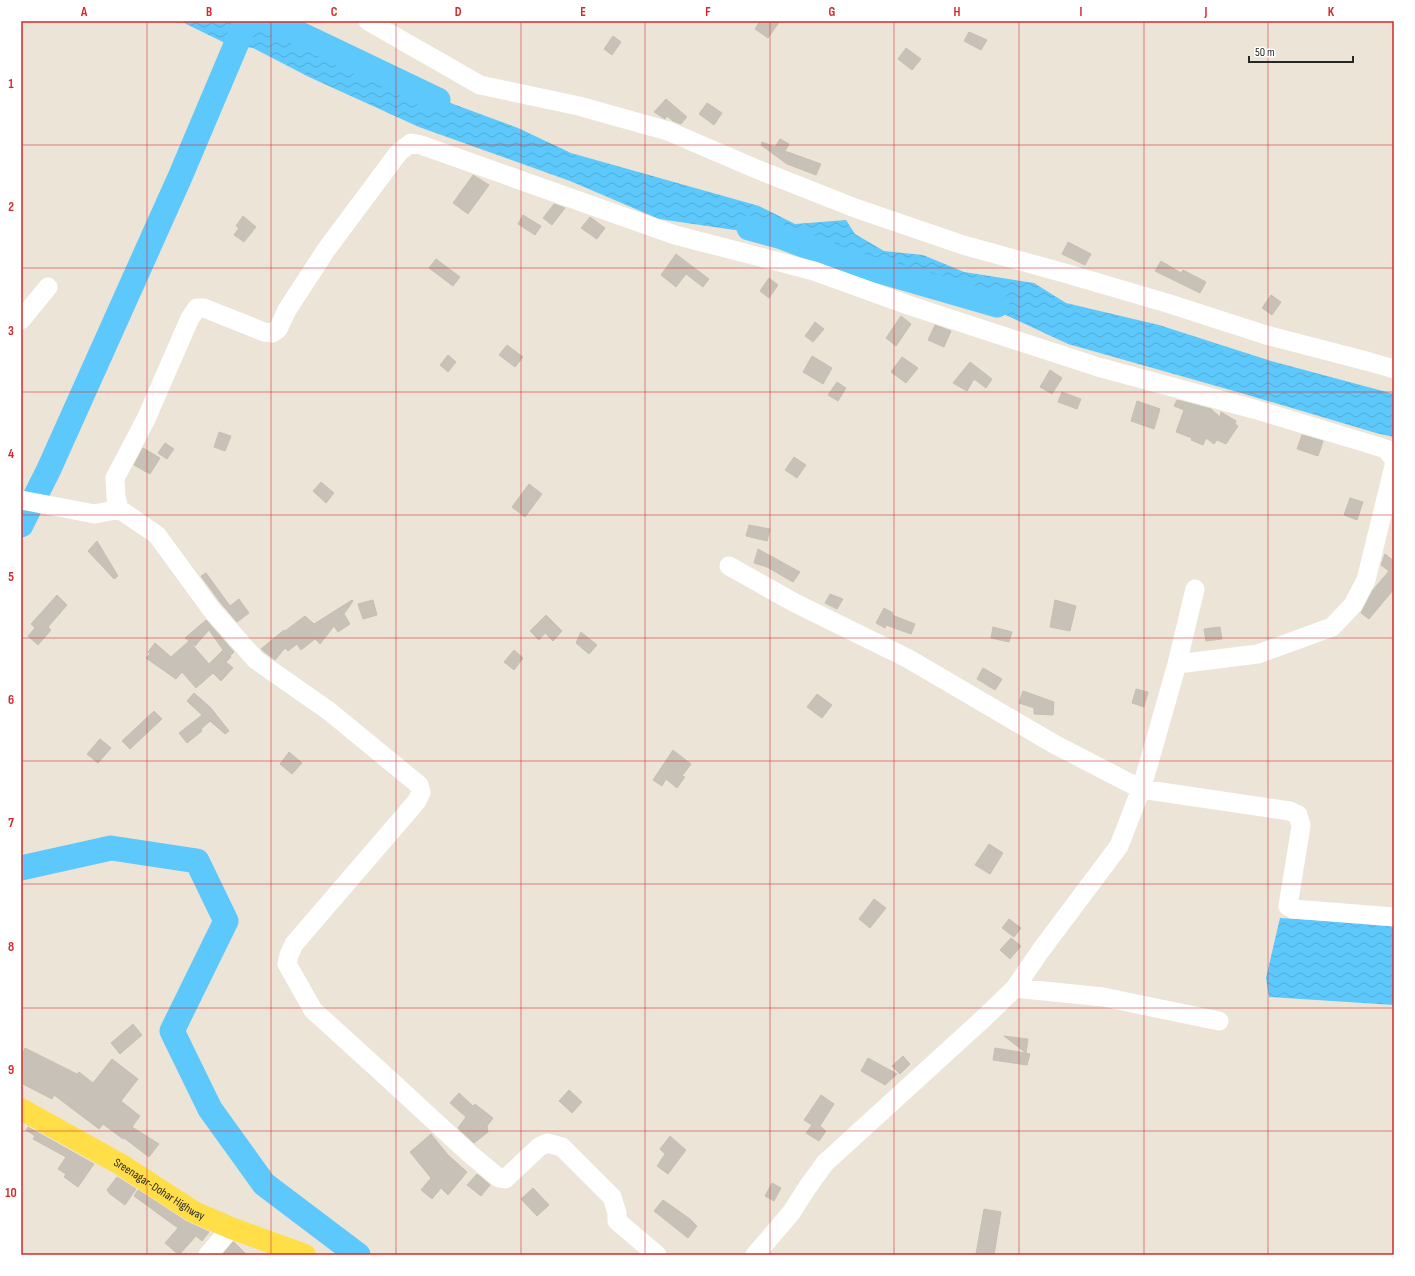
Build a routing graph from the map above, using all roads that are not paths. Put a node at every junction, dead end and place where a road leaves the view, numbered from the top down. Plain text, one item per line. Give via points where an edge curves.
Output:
1 (368, 21) edge
2 (48, 287) dead end
3 (21, 320) edge
4 (1394, 369) edge
5 (1394, 460) edge
6 (1394, 466) edge
7 (21, 500) edge
8 (119, 509) junction
9 (729, 566) dead end
10 (1195, 589) dead end
11 (1177, 664) junction
12 (1141, 789) junction
13 (1394, 917) edge
14 (1014, 988) junction
15 (1220, 1022) dead end
16 (21, 1109) edge
17 (231, 1228) junction
18 (208, 1255) edge
19 (305, 1255) edge
20 (657, 1255) edge
21 (755, 1255) edge

1 - 4 street via 480,85 579,106 668,131 854,208 963,245 1162,302 1266,336
2 - 3 street
5 - 8 street via 1386,449 1258,410 1098,367 908,305 814,271 674,235 410,143 399,152 326,250 278,329 272,333 264,332 204,308 197,308 190,318 146,419 115,478
6 - 11 street via 1366,580 1353,605 1332,627 1258,654
7 - 8 street via 95,514
8 - 20 street via 158,535 210,610 256,660 329,710 419,785 421,792 417,801 294,944 288,955 287,964 313,1010 499,1178 505,1179 539,1147 547,1144 562,1147 612,1197 617,1221
9 - 12 street via 795,603 907,658 1054,744
10 - 11 street
11 - 12 street
12 - 13 street via 1298,814 1301,826 1288,906 1293,909
12 - 14 street via 1120,846
14 - 15 street via 1103,997
14 - 21 street via 825,1164 791,1213
16 - 17 main road, Sreenagar-Dohar Highway via 120,1164 188,1209
17 - 18 street
17 - 19 main road, Sreenagar-Dohar Highway

